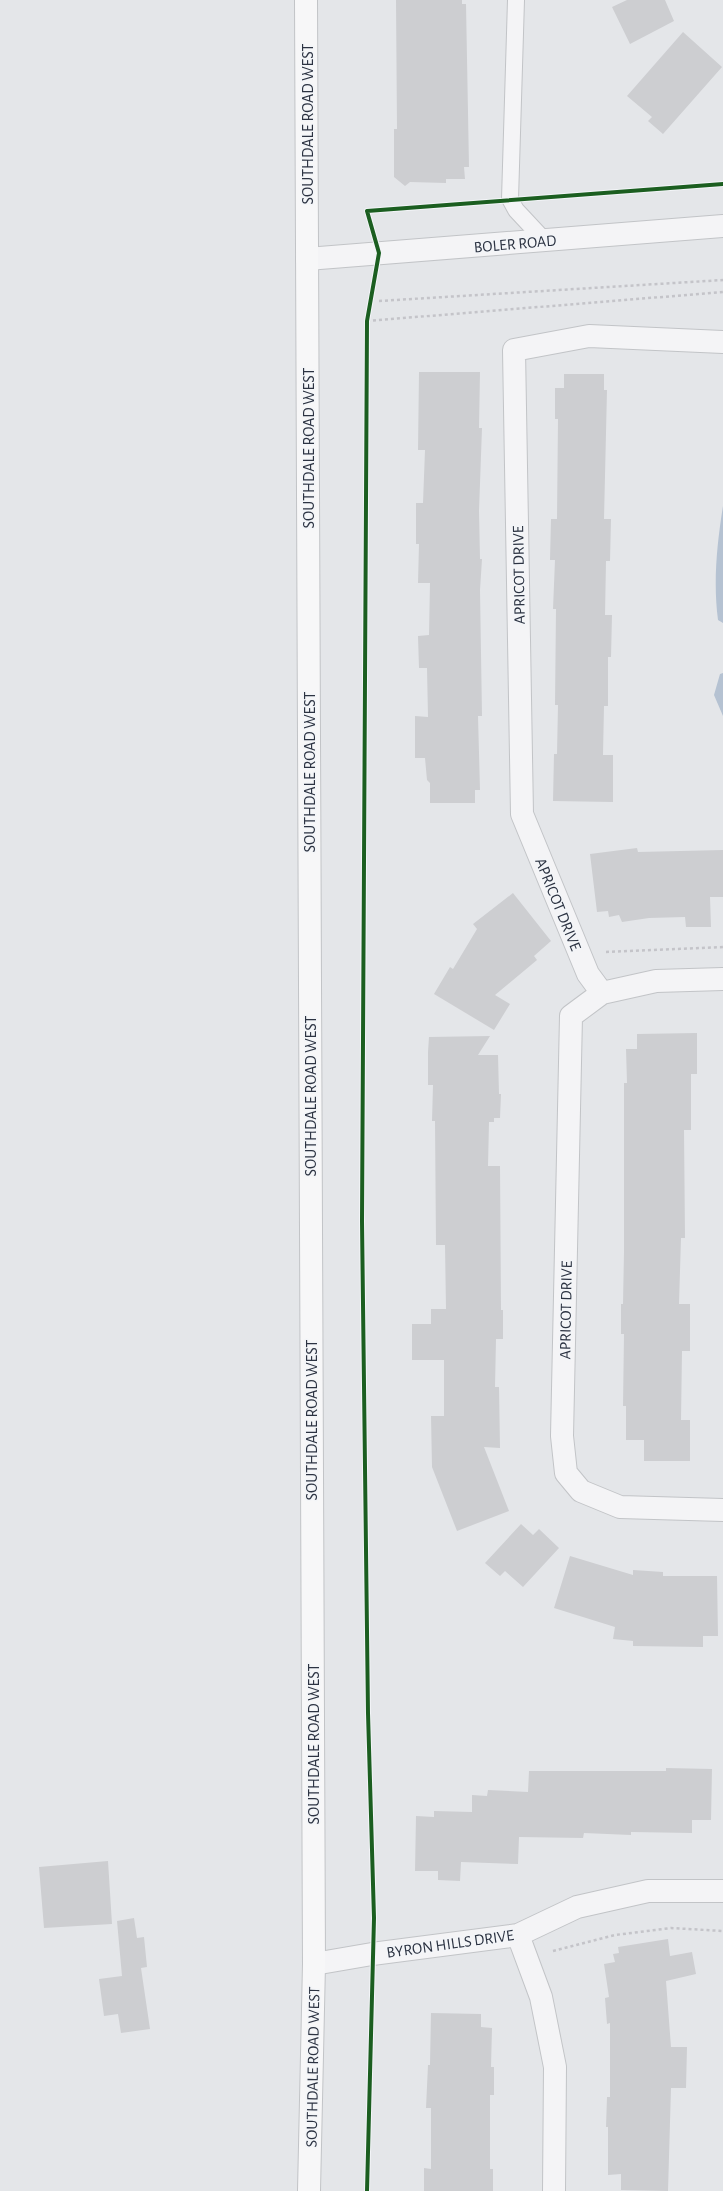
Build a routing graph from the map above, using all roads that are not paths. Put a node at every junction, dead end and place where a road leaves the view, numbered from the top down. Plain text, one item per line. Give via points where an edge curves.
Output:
1 (306, 0) edge
2 (516, 0) edge
3 (723, 226) edge
4 (544, 240) junction
5 (307, 259) junction
6 (723, 342) edge
7 (723, 979) edge
8 (602, 993) junction
9 (723, 1510) edge
10 (723, 1891) edge
11 (518, 1935) junction
12 (314, 1964) junction
13 (309, 2191) edge
14 (554, 2191) edge

1 - 5 main road, SOUTHDALE ROAD WEST
2 - 4 lane via 510,200
3 - 4 street, BOLER ROAD
4 - 5 street, BOLER ROAD
5 - 12 main road, SOUTHDALE ROAD WEST
6 - 8 street, APRICOT DRIVE via 589,336 514,350 522,814 588,974
7 - 8 street, APRICOT DRIVE via 656,981
8 - 9 street, APRICOT DRIVE via 571,1016 562,1436 566,1473 581,1491 620,1507
10 - 11 street, BYRON HILLS DRIVE via 648,1891 577,1907
11 - 12 street, BYRON HILLS DRIVE
11 - 14 street via 541,1997 555,2067
12 - 13 main road, SOUTHDALE ROAD WEST

